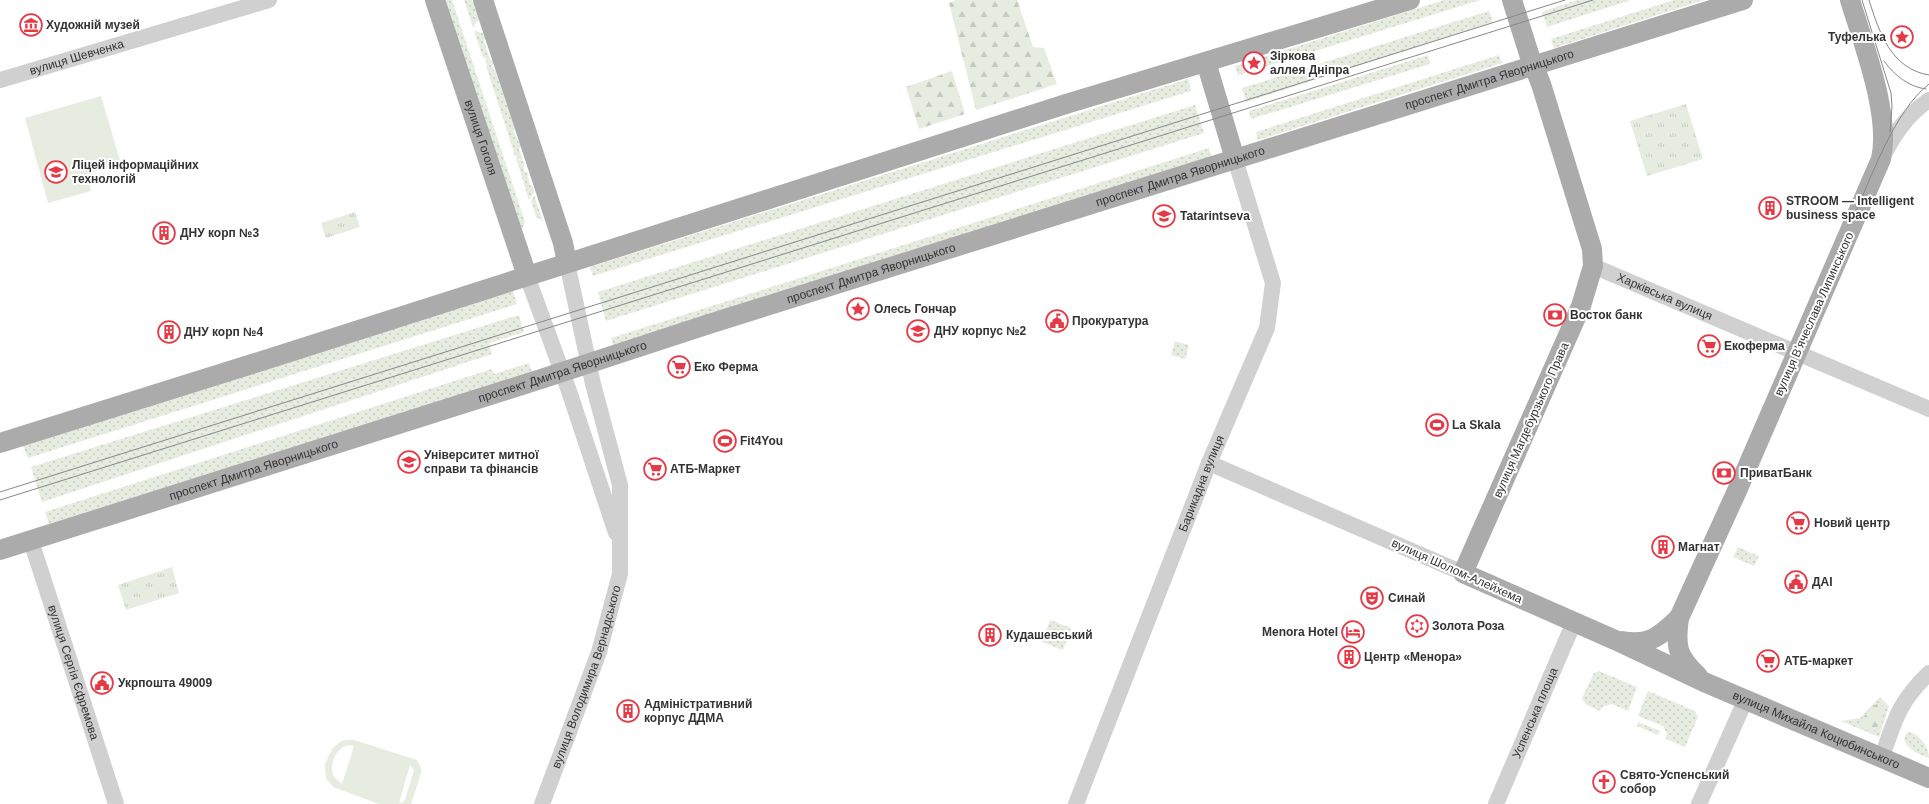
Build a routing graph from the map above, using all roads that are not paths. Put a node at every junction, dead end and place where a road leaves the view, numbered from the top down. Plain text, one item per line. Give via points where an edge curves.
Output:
1 (269, 0) edge
2 (435, 0) edge
3 (483, 0) edge
4 (1410, 0) edge
5 (1512, 0) edge
6 (1743, 0) edge
7 (1850, 0) edge
8 (1206, 62) junction
9 (1534, 66) junction
10 (0, 80) edge
11 (1929, 100) edge
12 (1235, 159) junction
13 (1881, 159) junction
14 (567, 263) junction
15 (1593, 266) junction
16 (527, 276) junction
17 (1796, 353) junction
18 (589, 364) junction
19 (562, 372) junction
20 (1929, 409) edge
21 (0, 443) edge
22 (1209, 463) junction
23 (31, 541) junction
24 (621, 546) junction
25 (0, 550) edge
26 (1463, 573) junction
27 (1679, 618) junction
28 (1574, 622) junction
29 (1615, 640) junction
30 (1929, 672) edge
31 (1704, 682) junction
32 (1746, 699) junction
33 (1882, 756) junction
34 (1929, 778) edge
35 (116, 804) edge
36 (542, 804) edge
37 (1076, 804) edge
38 (1496, 804) edge
39 (1699, 804) edge

1 - 10 street, вулиця Шевченка
2 - 16 main road, вулиця Гоголя
3 - 14 main road
4 - 8 main road
5 - 9 main road
6 - 9 main road, проспект Дмитра Яворницького
7 - 13 main road, вулиця Вʼячеслава Липинського via 1877,88 1884,136
8 - 12 main road
8 - 14 main road via 1002,124
9 - 12 main road, проспект Дмитра Яворницького
9 - 15 main road via 1592,249
11 - 13 street via 1909,115
12 - 18 main road, проспект Дмитра Яворницького
12 - 22 street, Барикадна вулиця via 1273,283 1267,328
13 - 17 main road, вулиця Вʼячеслава Липинського
14 - 16 main road
14 - 18 street, вулиця Володимира Вернадського
15 - 17 street, Харківська вулиця
15 - 26 main road, вулиця Магдебурзького Права via 1581,306
16 - 19 street, вулиця Володимира Вернадського
16 - 21 main road
17 - 20 street, Харківська вулиця
17 - 27 main road, вулиця Вʼячеслава Липинського
18 - 19 main road, проспект Дмитра Яворницького
18 - 24 street, вулиця Володимира Вернадського via 620,485
19 - 23 main road, проспект Дмитра Яворницького
19 - 24 street, вулиця Володимира Вернадського
22 - 26 street, вулиця Шолом-Алейхема
22 - 37 street, Барикадна вулиця
23 - 25 main road, проспект Дмитра Яворницького
23 - 35 street, вулиця Сергія Єфремова
24 - 36 street, вулиця Володимира Вернадського via 620,574 609,621
26 - 28 main road, вулиця Шолом-Алейхема
27 - 29 main road, вулиця Вʼячеслава Липинського via 1660,636 1643,642
27 - 31 main road, вулиця Вʼячеслава Липинського via 1678,648 1684,662
28 - 29 main road, вулиця Шолом-Алейхема
28 - 38 street, Успенська площа
29 - 31 main road, вулиця Шолом-Алейхема
30 - 33 street via 1908,694 1898,710
31 - 32 main road, вулиця Михайла Коцюбинського
32 - 33 main road, вулиця Михайла Коцюбинського
32 - 39 street
33 - 34 main road, вулиця Михайла Коцюбинського

